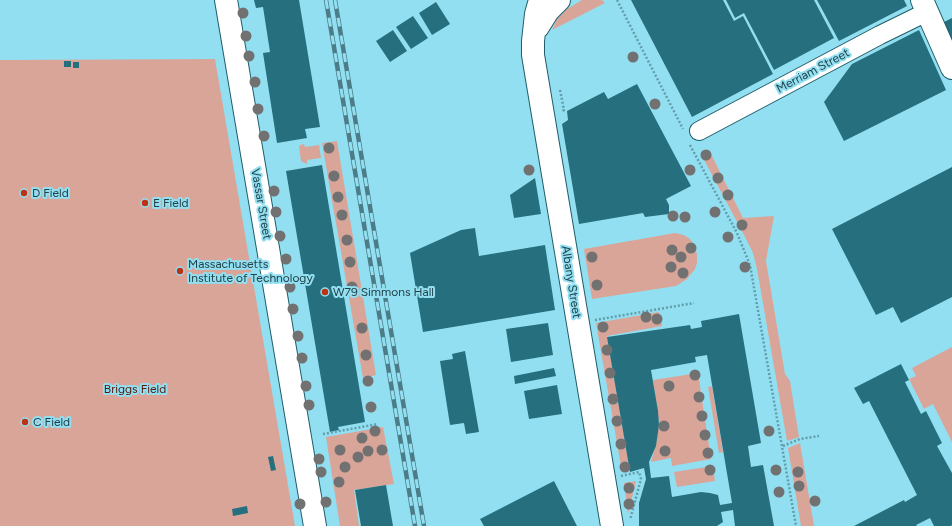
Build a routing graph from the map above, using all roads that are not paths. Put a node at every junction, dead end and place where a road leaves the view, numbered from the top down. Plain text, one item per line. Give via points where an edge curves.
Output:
1 (226, 0) edge
2 (540, 0) edge
3 (560, 0) edge
4 (924, 6) edge
5 (533, 38) junction
6 (952, 68) edge
7 (691, 135) road end
8 (315, 526) edge
9 (612, 526) edge

1 - 8 main road, Vassar Street
2 - 5 main road, Albany Street
3 - 5 main road, Albany Street via 545,15
4 - 6 main road
4 - 7 street, Merriam Street via 880,35
5 - 9 main road, Albany Street via 534,63

